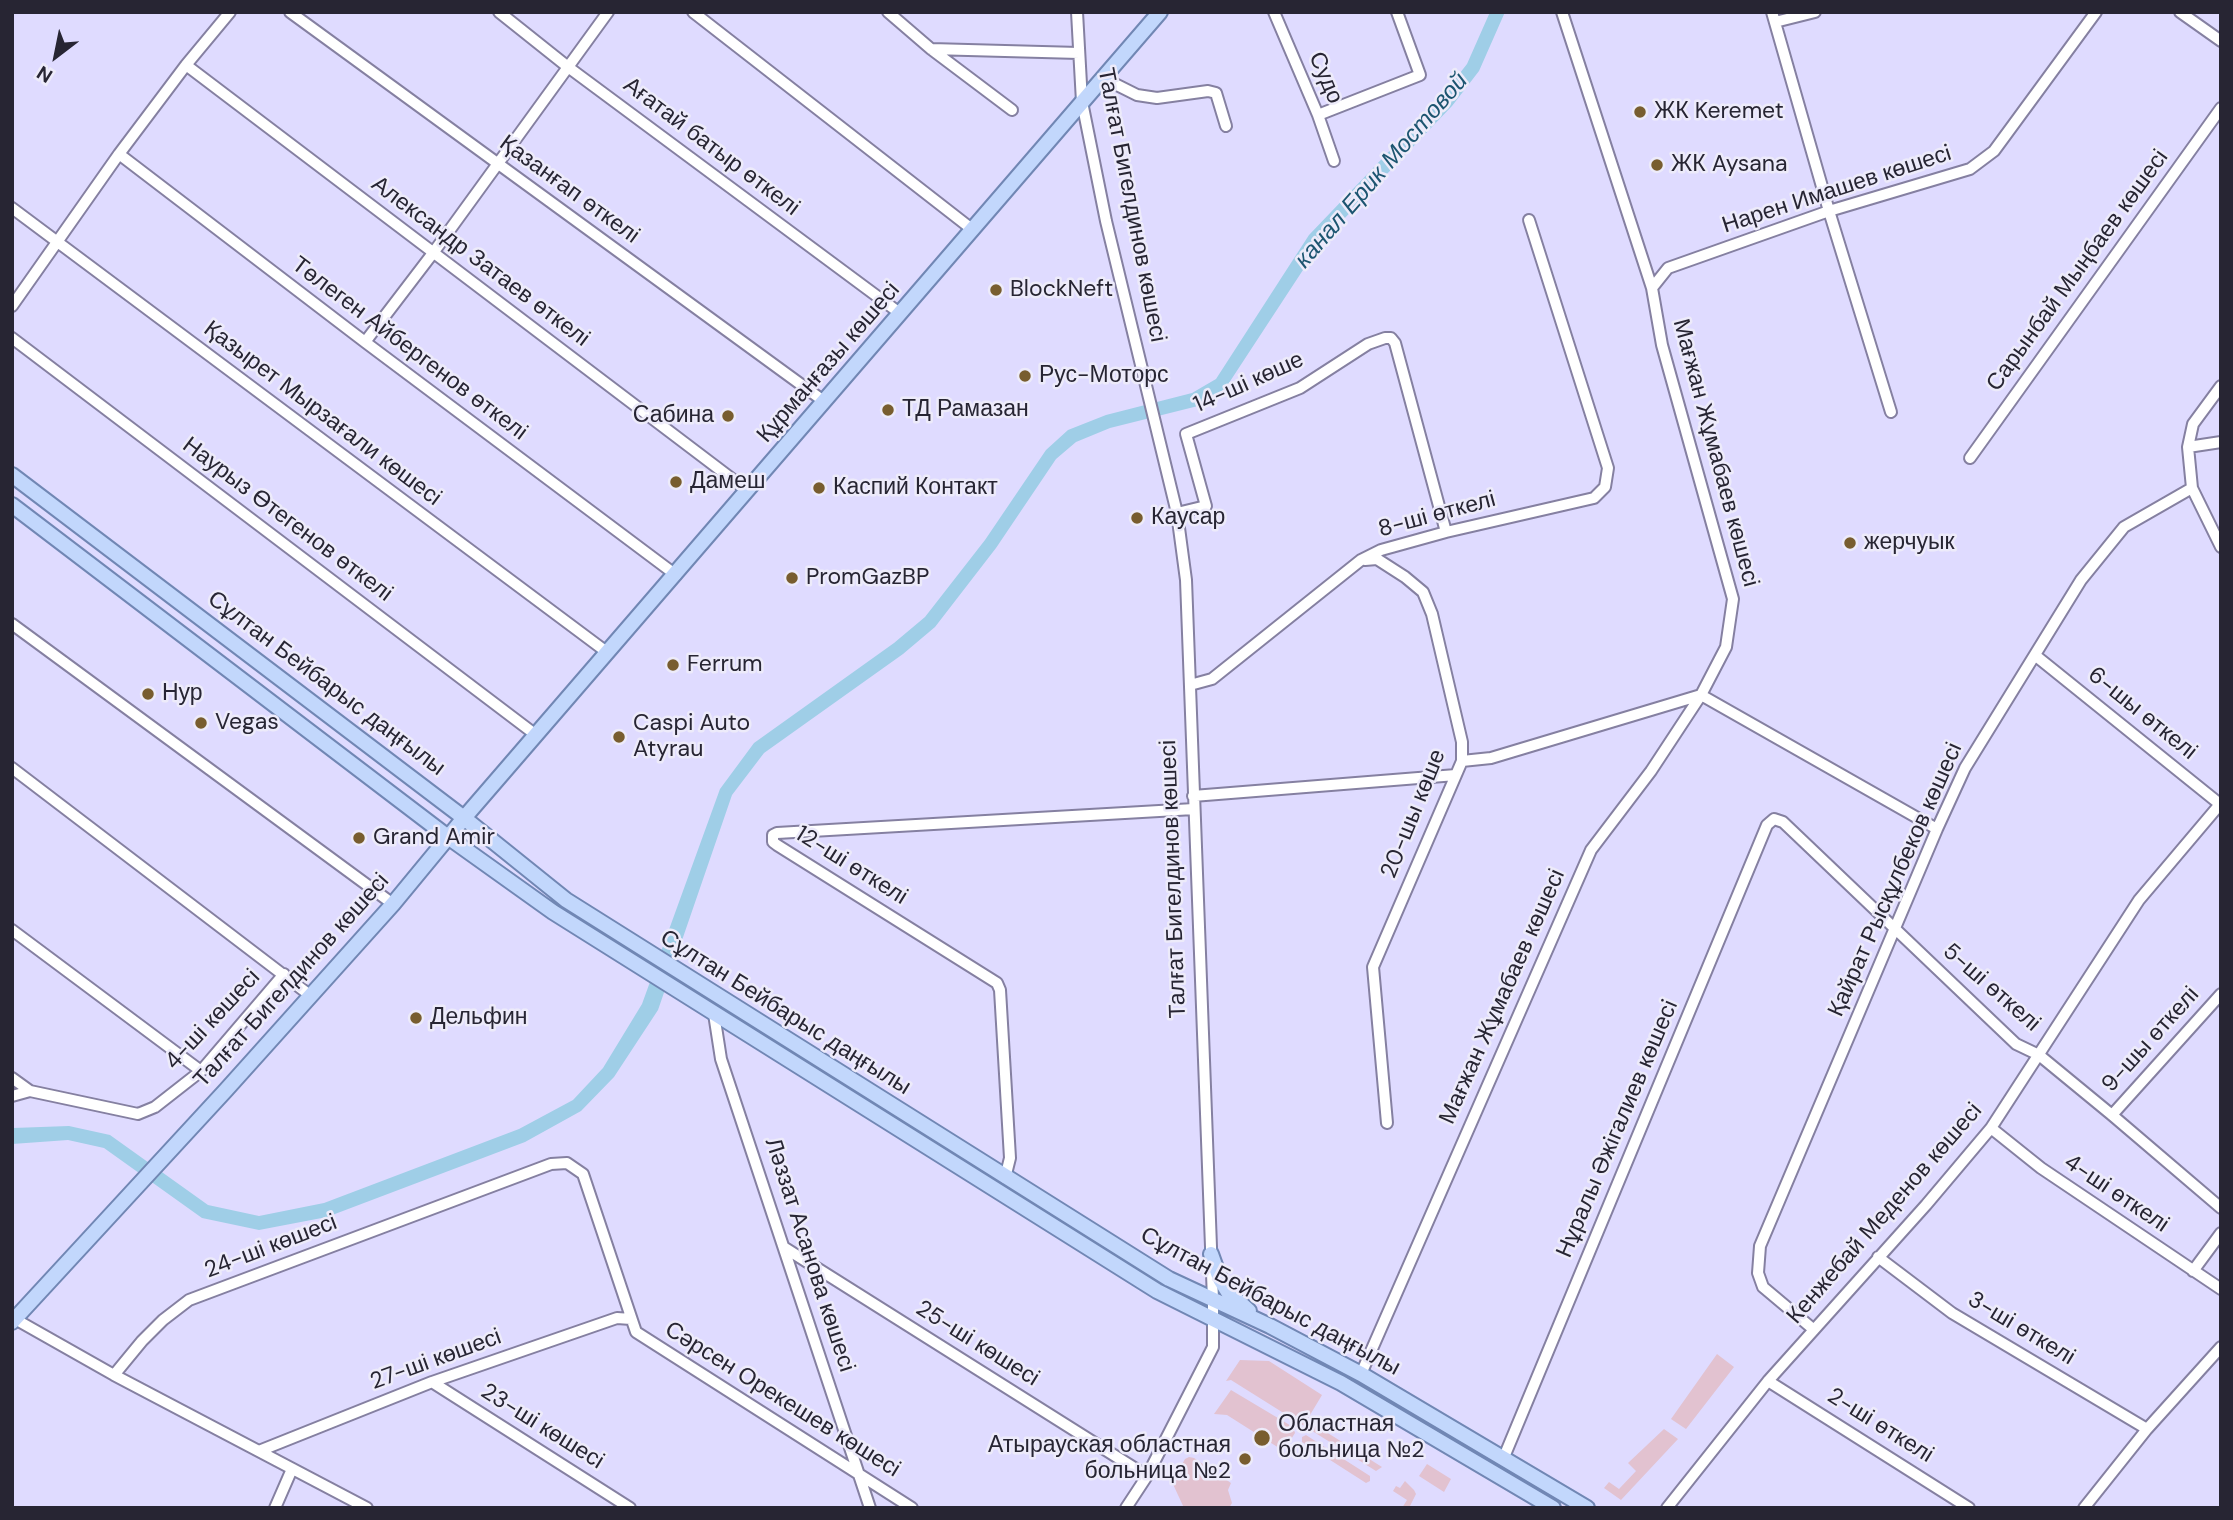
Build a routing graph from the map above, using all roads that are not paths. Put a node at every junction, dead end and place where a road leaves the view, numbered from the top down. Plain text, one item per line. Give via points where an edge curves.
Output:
1 (230, 12) edge
2 (290, 12) edge
3 (499, 12) edge
4 (608, 12) edge
5 (693, 12) edge
6 (888, 12) edge
7 (1077, 12) edge
8 (1160, 12) edge
9 (1274, 12) edge
10 (1396, 12) edge
11 (1562, 12) edge
12 (1815, 12) edge
13 (2096, 12) edge
14 (2180, 12) edge
15 (1774, 17) edge
16 (2221, 41) edge
17 (931, 49) junction
18 (1079, 53) junction
19 (186, 65) junction
20 (568, 67) junction
21 (1103, 78) junction
22 (1082, 102) junction
23 (2221, 108) edge
24 (1012, 110) dead end
25 (1318, 115) junction
26 (1226, 126) dead end
27 (119, 154) junction
28 (1334, 161) dead end
29 (498, 164) junction
30 (12, 208) edge
31 (1829, 211) junction
32 (1530, 220) dead end
33 (973, 230) junction
34 (57, 241) junction
35 (433, 253) junction
36 (1652, 288) junction
37 (12, 306) edge
38 (901, 314) junction
39 (12, 338) edge
40 (365, 342) junction
41 (2221, 386) edge
42 (825, 402) junction
43 (1891, 412) dead end
44 (2221, 442) edge
45 (2188, 447) junction
46 (1970, 458) dead end
47 (12, 475) edge
48 (2192, 488) junction
49 (748, 492) junction
50 (12, 505) edge
51 (1177, 513) junction
52 (1446, 532) junction
53 (2221, 547) edge
54 (1361, 560) junction
55 (676, 575) junction
56 (12, 624) edge
57 (608, 653) junction
58 (2036, 656) junction
59 (1190, 685) junction
60 (1701, 695) junction
61 (536, 735) junction
62 (1462, 761) junction
63 (12, 768) edge
64 (1455, 775) junction
65 (484, 795) junction
66 (1193, 796) junction
67 (441, 801) junction
68 (2220, 804) edge
69 (1194, 809) junction
70 (464, 818) junction
71 (1774, 819) joint
72 (431, 824) junction
73 (1937, 829) junction
74 (448, 837) junction
75 (492, 841) junction
76 (475, 856) junction
77 (431, 858) junction
78 (393, 904) junction
79 (12, 929) edge
80 (1893, 929) junction
81 (284, 974) junction
82 (2221, 994) edge
83 (311, 996) junction
84 (714, 1014) junction
85 (2039, 1055) junction
86 (201, 1071) junction
87 (12, 1078) edge
88 (30, 1091) junction
89 (12, 1097) edge
90 (2112, 1115) junction
91 (1387, 1123) dead end
92 (1991, 1128) junction
93 (575, 1167) joint
94 (1005, 1178) junction
95 (2221, 1208) edge
96 (2221, 1233) edge
97 (785, 1248) junction
98 (1211, 1254) junction
99 (1878, 1257) junction
100 (2193, 1271) junction
101 (2221, 1289) edge
102 (1213, 1300) junction
103 (631, 1319) junction
104 (1213, 1319) junction
105 (14, 1320) edge
106 (1270, 1326) junction
107 (1813, 1329) junction
108 (2221, 1347) edge
109 (1362, 1374) junction
110 (114, 1375) junction
111 (1768, 1381) junction
112 (432, 1382) junction
113 (2147, 1429) junction
114 (259, 1451) junction
115 (1504, 1457) junction
116 (292, 1468) junction
117 (859, 1473) junction
118 (1147, 1476) junction
119 (275, 1508) edge
120 (367, 1508) edge
121 (630, 1508) edge
122 (870, 1508) edge
123 (912, 1508) edge
124 (1126, 1508) edge
125 (1553, 1508) edge
126 (1587, 1508) edge
127 (1667, 1508) edge
128 (1969, 1508) edge
129 (2084, 1508) edge

1 - 19 street
2 - 29 street, Қазанғап өткелі
3 - 20 street, Ағатай батыр өткелі
4 - 20 street
5 - 33 street
6 - 17 street
7 - 18 street, Талғат Бигелдинов көшесі
8 - 21 main road, Құрманғазы көшесі
9 - 25 street, Судо
10 - 25 street via 1420,75
11 - 36 street, Мағжан Жұмабаев көшесі
12 - 15 street
13 - 31 street, Нарен Имашев көшесi via 1994,151 1970,169
14 - 16 street
15 - 31 street
17 - 18 street
17 - 24 street
18 - 22 street, Талғат Бигелдинов көшесі
19 - 27 street
19 - 35 street, Александр Затаев өткелі
20 - 29 street
20 - 38 street, Ағатай батыр өткелі
21 - 22 main road, Құрманғазы көшесі
21 - 26 street via 1137,95 1157,98 1216,93
22 - 33 main road, Құрманғазы көшесі
22 - 51 street, Талғат Бигелдинов көшесі
23 - 46 street, Сарынбай Мыңбаев көшесі
25 - 28 street, Судо
27 - 34 street
27 - 40 street, Төлеген Айбергенов өткелі
29 - 35 street
29 - 42 street, Қазанғап өткелі
30 - 34 street, Қазырет Мырзағали көшесі
31 - 36 street, Нарен Имашев көшесi via 1668,268
31 - 43 street
32 - 52 street, 8-ші өткелі via 1608,468 1605,487 1594,498
33 - 38 main road, Құрманғазы көшесі
34 - 37 street
34 - 57 street, Қазырет Мырзағали көшесі
35 - 40 street
35 - 49 street, Александр Затаев өткелі
36 - 60 street, Мағжан Жұмабаев көшесі via 1662,345 1733,599 1726,647
38 - 42 main road, Құрманғазы көшесі
39 - 61 street, Наурыз Өтегенов өткелі
40 - 55 street, Төлеген Айбергенов өткелі
41 - 45 street via 2193,424
42 - 49 main road, Құрманғазы көшесі
44 - 45 street
45 - 48 street
47 - 67 main road, Сұлтан Бейбарыс даңғылы
48 - 53 street
48 - 58 street, Қайрат Рысқұлбеков көшесі via 2124,527 2081,580
49 - 55 main road, Құрманғазы көшесі
50 - 72 main road, Сұлтан Бейбарыс даңғылы
51 - 52 street, 14-ші көше via 1206,506 1186,434 1300,388 1368,344 1391,338
51 - 59 street, Талғат Бигелдинов көшесі
52 - 54 street, 8-ші өткелі
54 - 59 street, 8-ші өткелі via 1212,679
54 - 62 street, 20-шы көше via 1377,559 1423,592 1462,742
55 - 57 main road, Құрманғазы көшесі
56 - 78 street
57 - 61 main road, Құрманғазы көшесі
58 - 68 street, 6-шы өткелі
58 - 73 street, Қайрат Рысқұлбеков көшесі via 1965,768
59 - 66 street, Талғат Бигелдинов көшесі
60 - 62 street via 1491,758
60 - 73 street
60 - 109 street, Мағжан Жұмабаев көшесі via 1591,850
61 - 65 main road, Құрманғазы көшесі
62 - 64 street, 20-шы көше
63 - 81 street
64 - 66 street
64 - 91 street, 20-шы көше via 1373,967
65 - 67 main road via 465,806
65 - 70 main road, Құрманғазы көшесі
65 - 75 main road via 480,816
66 - 69 street, Талғат Бигелдинов көшесі
67 - 70 main road, Сұлтан Бейбарыс даңғылы
68 - 85 street, Кенжебай Меденов көшесі via 2139,900
69 - 94 street, 12-ші өткелі via 773,835 773,842 997,983 1010,1158
69 - 98 street, Талғат Бигелдинов көшесі
70 - 74 main road, Құрманғазы көшесі
70 - 75 main road, Сұлтан Бейбарыс даңғылы
71 - 80 street, 5-ші өткелі via 1783,822
71 - 115 street, Нұралы Әжiгалиев көшесi via 1767,825
72 - 74 main road, Сұлтан Бейбарыс даңғылы
72 - 77 main road via 436,839
73 - 80 street, Қайрат Рысқұлбеков көшесі
74 - 76 main road, Сұлтан Бейбарыс даңғылы
74 - 77 main road, Талғат Бигелдинов көшесі
75 - 94 main road, Сұлтан Бейбарыс даңғылы via 566,900
76 - 77 main road via 452,850
76 - 84 main road, Сұлтан Бейбарыс даңғылы via 552,912
77 - 78 main road, Талғат Бигелдинов көшесі
78 - 83 main road, Талғат Бигелдинов көшесі
79 - 86 street
80 - 85 street, 5-ші өткелі via 2016,1044
80 - 107 street, Қайрат Рысқұлбеков көшесі via 1760,1246 1758,1273 1763,1287
81 - 83 street
81 - 86 street, 4-ші көшесі
82 - 90 street, 9-шы өткелі
83 - 105 main road, Талғат Бигелдинов көшесі
84 - 97 street, Ләззат Асанова көшесі via 721,1059
84 - 104 main road, Сұлтан Бейбарыс даңғылы via 1157,1291
85 - 90 street, 5-ші өткелі
85 - 92 street, Кенжебай Меденов көшесі
86 - 88 street, 4-ші көшесі via 155,1107 138,1114
87 - 88 street
88 - 89 street
90 - 95 street, 5-ші өткелі
92 - 99 street, Кенжебай Меденов көшесі
92 - 100 street, 4-ші өткелі via 2041,1168
93 - 103 street, Сәрсен Орекешев көшесі via 583,1174
93 - 110 street, 24-ші көшесі via 551,1164 189,1300 163,1320
94 - 102 main road, Сұлтан Бейбарыс даңғылы via 1169,1279
96 - 100 street
97 - 117 street, Ләззат Асанова көшесі
97 - 118 street, 25-ші көшесі
98 - 102 street, Талғат Бигелдинов көшесі
98 - 106 main road via 1228,1292
99 - 107 street, Кенжебай Меденов көшесі
99 - 113 street, 3-ші өткелі via 1952,1313
100 - 101 street, 4-ші өткелі
102 - 104 street, Талғат Бигелдинов көшесі
102 - 106 main road, Сұлтан Бейбарыс даңғылы
103 - 112 street, 27-ші көшесі via 617,1318
103 - 117 street, Сәрсен Орекешев көшесі via 636,1332
104 - 118 street, Талғат Бигелдинов көшесі via 1213,1347
104 - 125 main road, Сұлтан Бейбарыс даңғылы via 1341,1383
105 - 110 street
106 - 109 main road, Сұлтан Бейбарыс даңғылы
107 - 111 street, Кенжебай Меденов көшесі
108 - 113 street
109 - 115 main road, Сұлтан Бейбарыс даңғылы
110 - 114 street
111 - 127 street, Кенжебай Меденов көшесі
111 - 128 street, 2-ші өткелі
112 - 114 street, 27-ші көшесі
112 - 121 street, 23-ші көшесі
113 - 129 street
114 - 116 street
115 - 126 main road, Сұлтан Бейбарыс даңғылы
116 - 119 street
116 - 120 street
117 - 122 street, Ләззат Асанова көшесі
117 - 123 street, Сәрсен Орекешев көшесі
118 - 124 street, Талғат Бигелдинов көшесі

